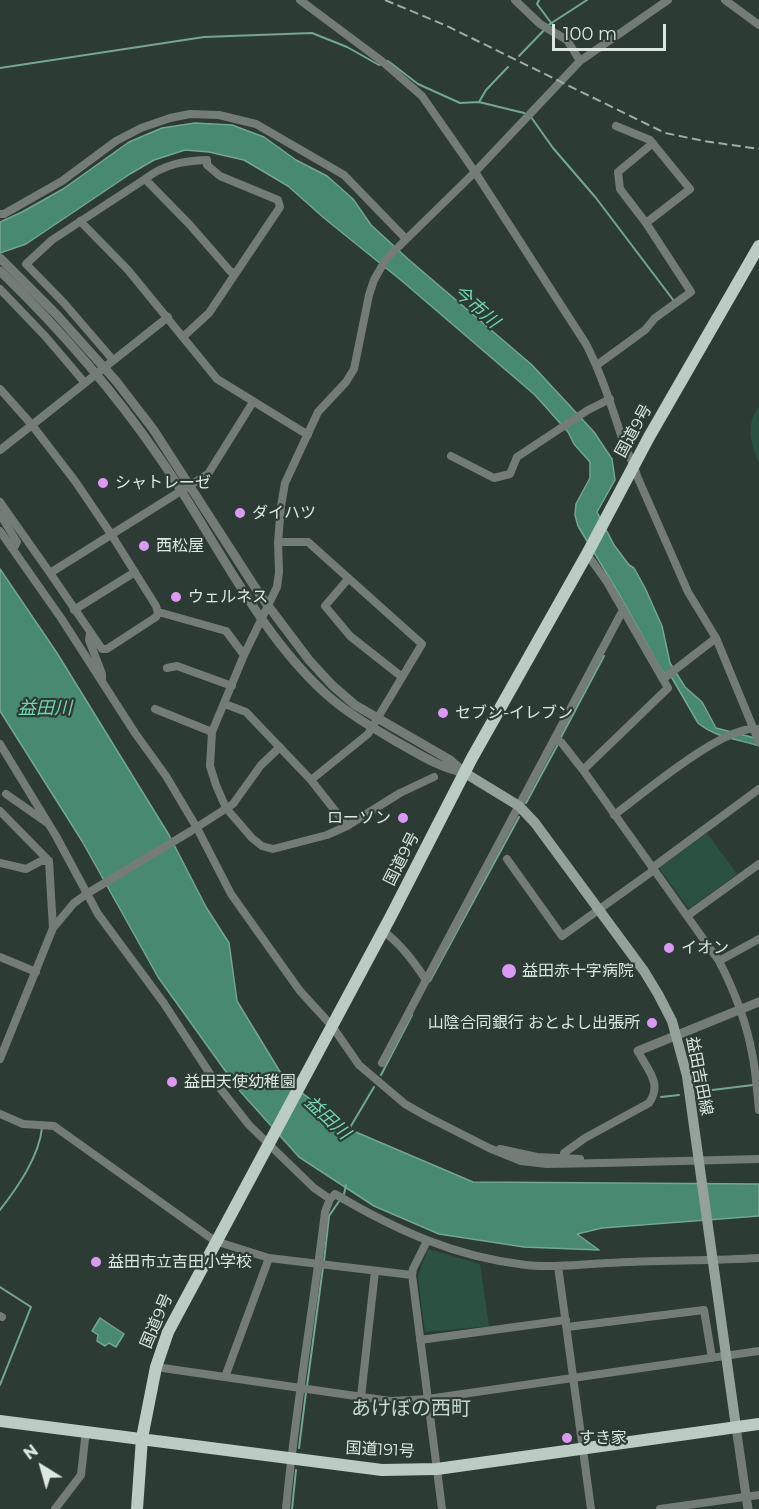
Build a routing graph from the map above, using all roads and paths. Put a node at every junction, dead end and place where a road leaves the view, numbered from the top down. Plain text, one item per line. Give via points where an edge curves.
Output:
1 (300, 0) edge
2 (515, 0) edge
3 (668, 0) edge
4 (725, 0) edge
5 (759, 25) edge
6 (580, 61) junction
7 (616, 126) dead end
8 (653, 143) junction
9 (475, 172) junction
10 (145, 179) junction
11 (0, 214) edge
12 (80, 221) junction
13 (646, 223) junction
14 (403, 242) junction
15 (759, 246) edge
16 (1, 259) edge
17 (0, 272) edge
18 (235, 274) junction
19 (0, 289) edge
20 (168, 317) junction
21 (184, 336) junction
22 (113, 360) junction
23 (597, 365) junction
24 (104, 368) junction
25 (96, 374) junction
26 (85, 383) junction
27 (0, 389) edge
28 (610, 399) junction
29 (253, 402) junction
30 (32, 425) junction
31 (308, 435) junction
32 (0, 450) edge
33 (451, 456) dead end
34 (634, 463) junction
35 (186, 489) junction
36 (0, 502) edge
37 (0, 514) edge
38 (0, 531) edge
39 (111, 534) junction
40 (278, 543) junction
41 (13, 549) junction
42 (588, 552) junction
43 (135, 572) junction
44 (50, 573) junction
45 (348, 579) junction
46 (268, 608) junction
47 (74, 610) junction
48 (623, 610) junction
49 (158, 613) junction
50 (262, 619) junction
51 (90, 633) junction
52 (716, 638) junction
53 (244, 655) junction
54 (167, 668) dead end
55 (402, 677) junction
56 (664, 678) junction
57 (102, 683) junction
58 (232, 686) junction
59 (225, 704) junction
60 (155, 709) dead end
61 (378, 718) junction
62 (372, 728) junction
63 (212, 732) junction
64 (757, 734) edge
65 (555, 738) junction
66 (0, 744) edge
67 (280, 747) junction
68 (583, 770) junction
69 (465, 773) junction
70 (435, 777) dead end
71 (311, 780) junction
72 (759, 789) edge
73 (6, 794) dead end
74 (519, 806) junction
75 (226, 808) junction
76 (0, 811) edge
77 (614, 815) junction
78 (50, 825) junction
79 (347, 826) junction
80 (194, 830) junction
81 (507, 859) dead end
82 (48, 861) junction
83 (0, 863) edge
84 (759, 864) edge
85 (653, 869) junction
86 (91, 891) junction
87 (600, 909) junction
88 (687, 916) junction
89 (53, 928) junction
90 (383, 932) junction
91 (759, 939) edge
92 (0, 957) edge
93 (719, 961) junction
94 (36, 972) junction
95 (426, 980) junction
96 (759, 1002) edge
97 (740, 1009) junction
98 (330, 1029) junction
99 (676, 1036) junction
100 (638, 1051) joint
101 (756, 1055) edge
102 (0, 1059) edge
103 (382, 1063) dead end
104 (759, 1110) edge
105 (0, 1114) edge
106 (269, 1142) junction
107 (489, 1148) junction
108 (564, 1158) junction
109 (759, 1159) edge
110 (699, 1162) junction
111 (602, 1164) junction
112 (330, 1199) junction
113 (215, 1241) junction
114 (427, 1241) junction
115 (712, 1256) junction
116 (269, 1258) junction
117 (759, 1258) edge
118 (319, 1265) junction
119 (558, 1266) junction
120 (375, 1271) junction
121 (412, 1275) junction
122 (567, 1323) junction
123 (420, 1340) junction
124 (759, 1351) edge
125 (726, 1356) junction
126 (712, 1358) junction
127 (156, 1367) junction
128 (225, 1377) junction
129 (574, 1378) junction
130 (302, 1388) junction
131 (361, 1397) junction
132 (428, 1399) junction
133 (0, 1420) edge
134 (759, 1424) edge
135 (736, 1427) junction
136 (86, 1430) junction
137 (142, 1438) junction
138 (583, 1447) junction
139 (290, 1459) junction
140 (437, 1468) junction
141 (759, 1495) edge
142 (746, 1497) junction
143 (55, 1509) edge
144 (137, 1509) edge
145 (286, 1509) edge
146 (442, 1509) edge
147 (591, 1509) edge
148 (660, 1509) edge
149 (748, 1509) edge

1 - 9 street via 422,96
2 - 6 street via 540,24 567,40
3 - 6 street
4 - 5 street
6 - 9 street
7 - 8 street
8 - 13 street via 618,171 620,189
8 - 13 street via 690,189
9 - 14 street
9 - 23 street
10 - 12 street
10 - 18 street
10 - 18 street via 167,165 207,160 207,165 220,176 278,200 280,207
11 - 14 street via 63,181 116,141 141,128 189,114 219,115 256,124 344,175
12 - 20 street
12 - 22 street via 26,264
13 - 23 street via 691,292
14 - 31 street via 378,271 369,295 354,369 318,412
15 - 34 highway, 国道9号
16 - 24 street
17 - 25 street
18 - 21 street via 209,313
19 - 26 street
20 - 21 street
20 - 22 street
21 - 29 street via 217,379
22 - 24 street
23 - 28 street
24 - 25 street
24 - 35 street via 153,429
25 - 26 street
25 - 35 street
26 - 30 street
27 - 30 street
28 - 33 street via 585,411 517,457 510,474 494,478
28 - 34 street via 624,445
29 - 31 street
29 - 35 street via 208,474
30 - 32 street
30 - 39 street
31 - 40 street via 285,483
34 - 42 highway, 国道9号
34 - 52 street via 688,592
35 - 39 street
35 - 46 street
35 - 50 street
36 - 44 street
37 - 41 street via 17,542
38 - 41 street
39 - 43 street
39 - 44 street
40 - 45 street via 308,542
40 - 46 street via 277,587
41 - 57 street
42 - 48 street
42 - 69 highway, 国道9号
43 - 47 street
43 - 49 street
44 - 47 street
45 - 55 street via 422,644
45 - 55 street via 325,606 350,636
46 - 50 street
46 - 61 street via 332,686
47 - 51 street
48 - 56 street
48 - 65 street
49 - 51 street via 107,649 102,649
49 - 53 street via 226,631
50 - 53 street
50 - 62 street via 326,694
51 - 57 street
52 - 56 street
52 - 64 street
53 - 58 street
54 - 58 street via 177,666
55 - 61 street
56 - 68 street via 668,688
57 - 80 street via 166,776
58 - 59 street
59 - 63 street
59 - 67 street via 246,712
60 - 63 street
61 - 62 street
61 - 69 street
62 - 69 street via 445,769
62 - 71 street
63 - 75 street via 210,766
64 - 77 street via 738,731 723,738
65 - 68 street
65 - 74 street
66 - 78 street
67 - 71 street
67 - 75 street
68 - 77 street
69 - 74 main road, 益田吉田線
69 - 90 highway, 国道9号
70 - 79 street via 400,793
71 - 79 street
72 - 85 street
73 - 78 street
74 - 87 main road, 益田吉田線
74 - 95 street
75 - 79 street via 252,838 273,849 306,842
75 - 80 street
76 - 82 street
77 - 85 street
78 - 86 street
80 - 86 street
80 - 98 street via 231,894
81 - 87 street via 562,936
82 - 83 street via 26,869
82 - 89 street
84 - 88 street
85 - 87 street
85 - 88 street
86 - 89 street via 74,903
86 - 106 street via 98,914 216,1083 249,1125
87 - 99 main road, 益田吉田線 via 653,986
88 - 93 street
89 - 94 street
90 - 95 street via 393,938
90 - 98 highway, 国道9号
91 - 93 street
92 - 94 street
93 - 97 street
94 - 102 street
95 - 103 street
96 - 97 street
97 - 99 street
97 - 101 street
98 - 106 highway, 国道9号
98 - 107 street via 359,1065 405,1104
99 - 100 street
99 - 110 main road, 益田吉田線 via 687,1076
100 - 108 street via 653,1077 654,1096 649,1103 564,1152
101 - 104 street
105 - 113 street via 23,1124 54,1126
106 - 112 street
106 - 113 highway, 国道9号
107 - 108 street
107 - 111 street via 521,1161
108 - 111 street via 598,1160
109 - 110 street
110 - 111 street
110 - 115 main road, 益田吉田線
112 - 114 street via 335,1194 381,1221
112 - 118 street
113 - 116 street
113 - 127 highway, 国道9号 via 168,1332
114 - 119 street via 499,1261
114 - 121 street
115 - 117 street
115 - 119 street
115 - 125 main road, 益田吉田線
116 - 118 street
116 - 128 street
118 - 120 street
118 - 130 street
119 - 122 street
120 - 121 street
120 - 131 street
121 - 123 street
122 - 123 street
122 - 126 street via 704,1310
122 - 129 street
123 - 132 street
124 - 125 street
125 - 126 street
125 - 135 main road, 益田吉田線
126 - 129 street
127 - 128 street
127 - 137 highway, 国道9号
128 - 130 street
129 - 132 street
129 - 138 street
130 - 131 street
130 - 139 street
131 - 132 street via 390,1401
132 - 140 street
133 - 136 highway, 国道191号
134 - 135 highway, 国道191号
135 - 138 highway, 国道191号
135 - 142 street
136 - 137 highway, 国道191号
136 - 143 street via 81,1475
137 - 139 highway, 国道191号
137 - 144 highway, 国道9号
138 - 140 highway, 国道191号
138 - 147 street
139 - 140 highway, 国道191号 via 382,1470
139 - 145 street
140 - 146 street
141 - 142 street
142 - 148 street
142 - 149 street

